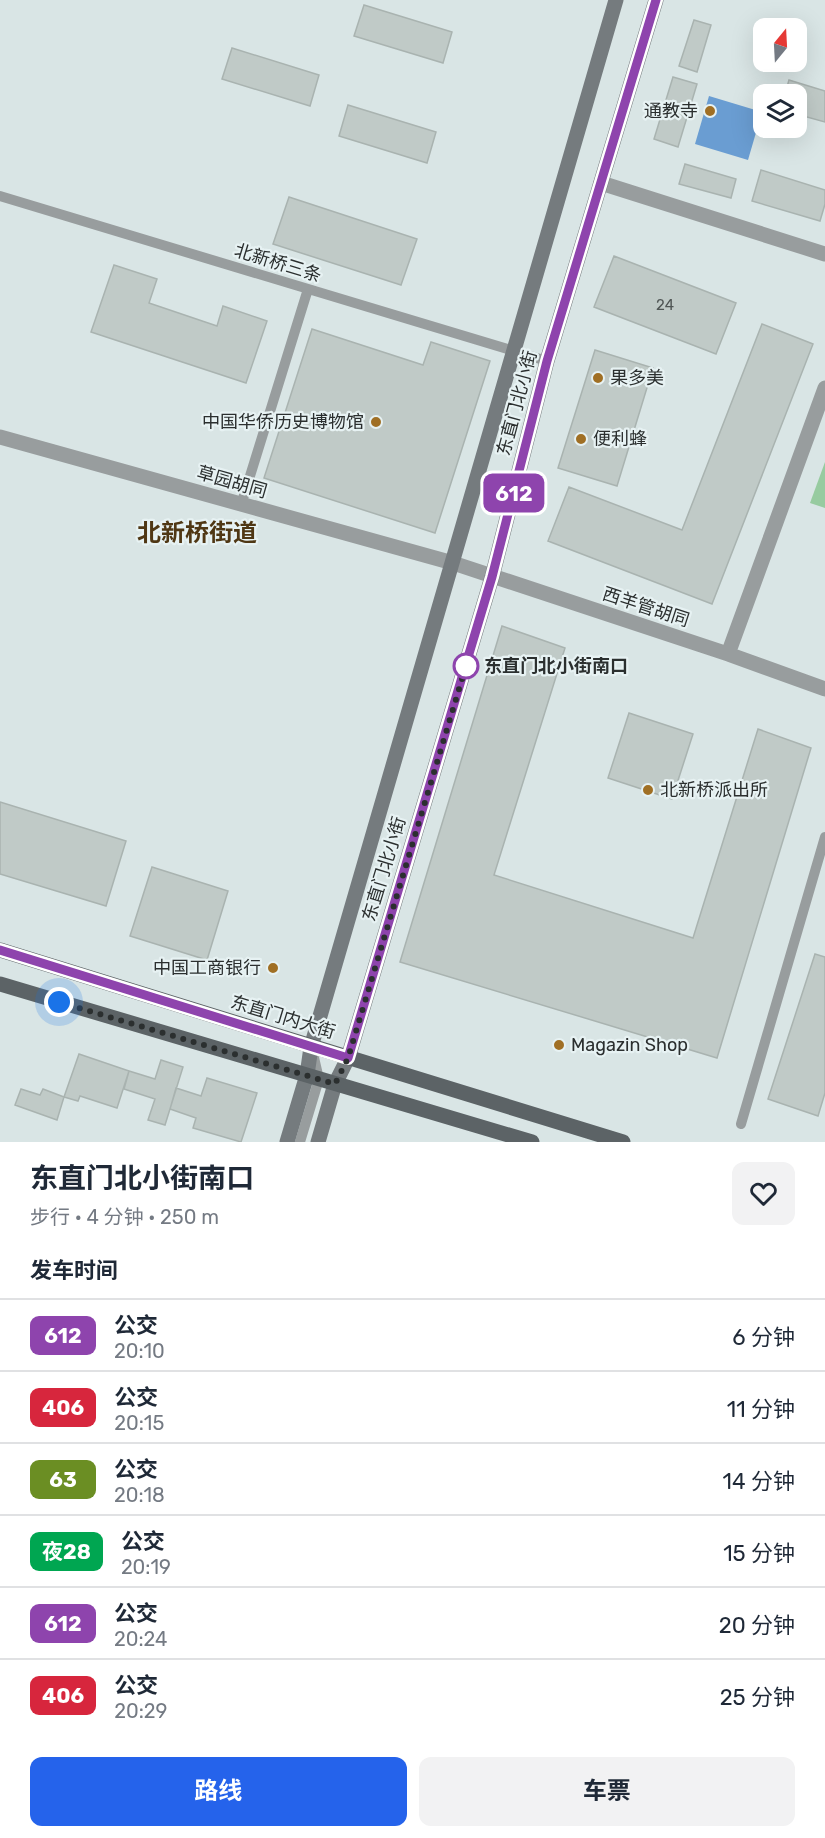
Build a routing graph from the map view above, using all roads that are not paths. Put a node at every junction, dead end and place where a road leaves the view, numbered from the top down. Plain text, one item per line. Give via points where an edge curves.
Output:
1 (616, 0) edge
2 (656, 0) edge
3 (601, 183) junction
4 (0, 196) edge
5 (825, 254) edge
6 (309, 289) junction
7 (513, 350) junction
8 (547, 361) junction
9 (825, 388) edge
10 (0, 437) edge
11 (241, 505) junction
12 (453, 563) junction
13 (492, 577) junction
14 (728, 654) junction
15 (825, 689) edge
16 (825, 837) edge
17 (0, 950) edge
18 (0, 984) edge
19 (311, 1047) junction
20 (348, 1058) junction
21 (313, 1077) junction
22 (335, 1084) junction
23 (741, 1124) dead end
24 (287, 1142) edge
25 (300, 1142) edge
26 (318, 1142) edge
27 (532, 1142) edge
28 (623, 1142) edge

1 - 7 main road, 东直门北小街
2 - 3 main road, 东直门北小街
3 - 5 street
3 - 8 main road, 东直门北小街
4 - 6 lane, 北新桥三条
6 - 7 lane, 北新桥三条
6 - 11 lane
7 - 8 lane, 北新桥三条
7 - 12 main road, 东直门北小街
8 - 13 main road, 东直门北小街
9 - 14 street
10 - 11 street, 草园胡同
11 - 12 street, 草园胡同
12 - 13 street, 西羊管胡同
12 - 19 main road, 东直门北小街
13 - 14 street, 西羊管胡同
13 - 20 main road, 东直门北小街
14 - 15 street, 西羊管胡同
16 - 23 lane
17 - 19 main road, 东直门内大街
18 - 21 main road
19 - 20 main road, 东直门内大街
19 - 21 main road, 东直门北小街
20 - 22 main road, 东直门北小街
20 - 28 main road, 东直门内大街
21 - 22 main road
21 - 24 main road, 东直门北小街
21 - 25 lane
22 - 26 main road, 东直门北小街
22 - 27 main road

